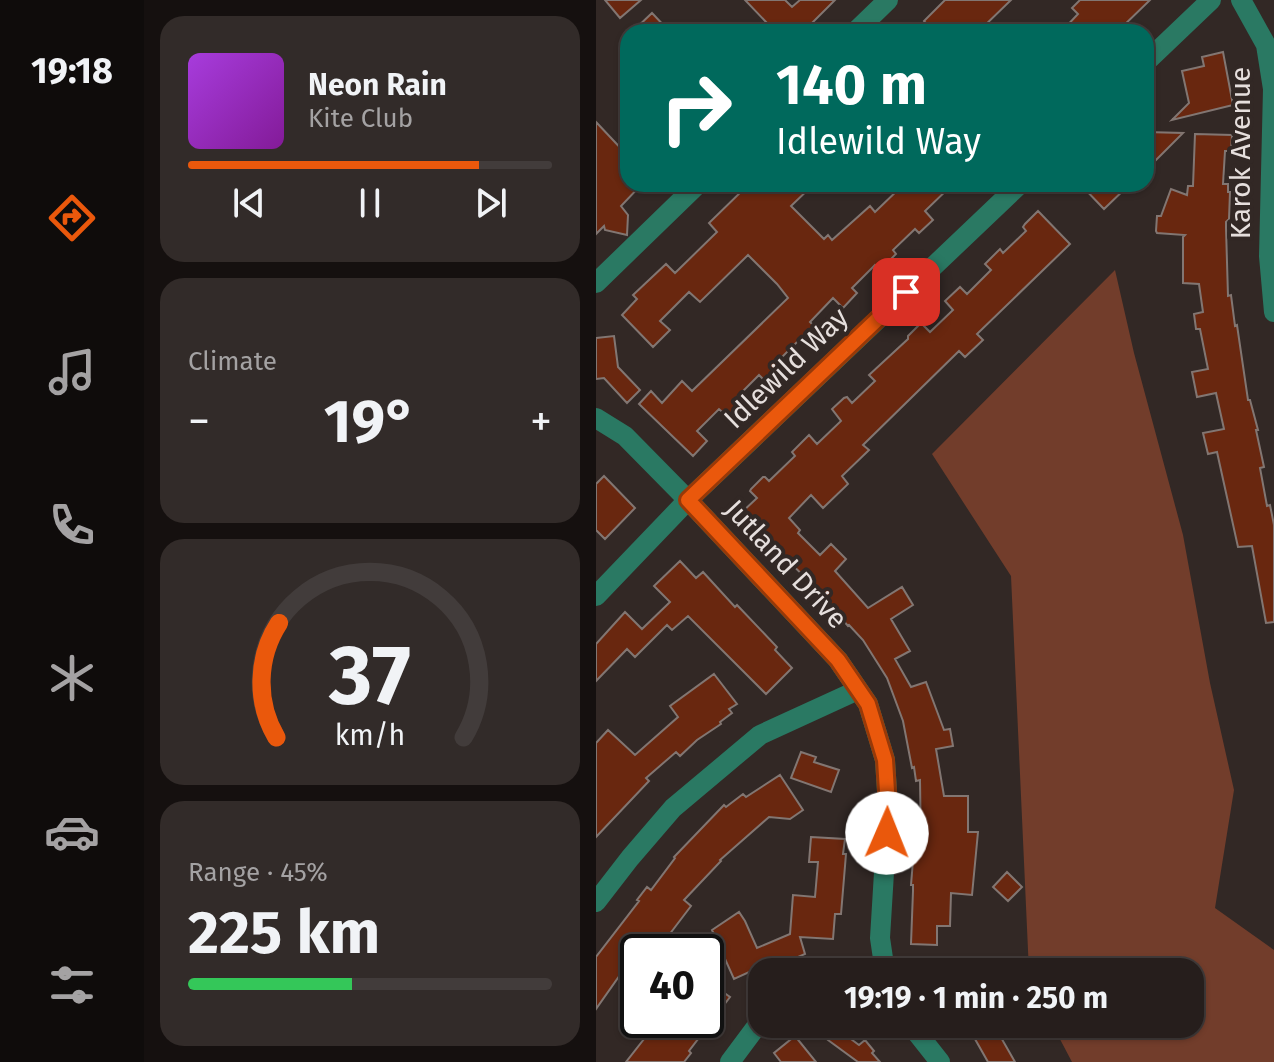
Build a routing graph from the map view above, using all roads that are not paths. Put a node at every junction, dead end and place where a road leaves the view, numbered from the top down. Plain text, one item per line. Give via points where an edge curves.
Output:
1 (888, 0) edge
2 (1211, 0) edge
3 (1241, 0) edge
4 (863, 24) edge
5 (1154, 54) edge
6 (690, 192) edge
7 (1012, 192) edge
8 (596, 283) edge
9 (1274, 312) edge
10 (596, 418) edge
11 (688, 500) junction
12 (596, 596) edge
13 (858, 690) junction
14 (596, 902) edge
15 (882, 958) edge
16 (748, 1038) edge
17 (921, 1038) edge
18 (730, 1062) edge
19 (940, 1062) edge

1 - 4 street
2 - 5 street
3 - 9 street, Karok Avenue via 1266,45 1273,89 1269,256
6 - 8 street
7 - 11 street, Idlewild Way
10 - 11 street, Jutland Drive via 625,436
11 - 12 street, Idlewild Way
11 - 13 street, Jutland Drive via 838,660
13 - 14 street via 760,735 673,808
13 - 15 street, Jutland Drive via 868,704 885,760
16 - 18 street
17 - 19 street

